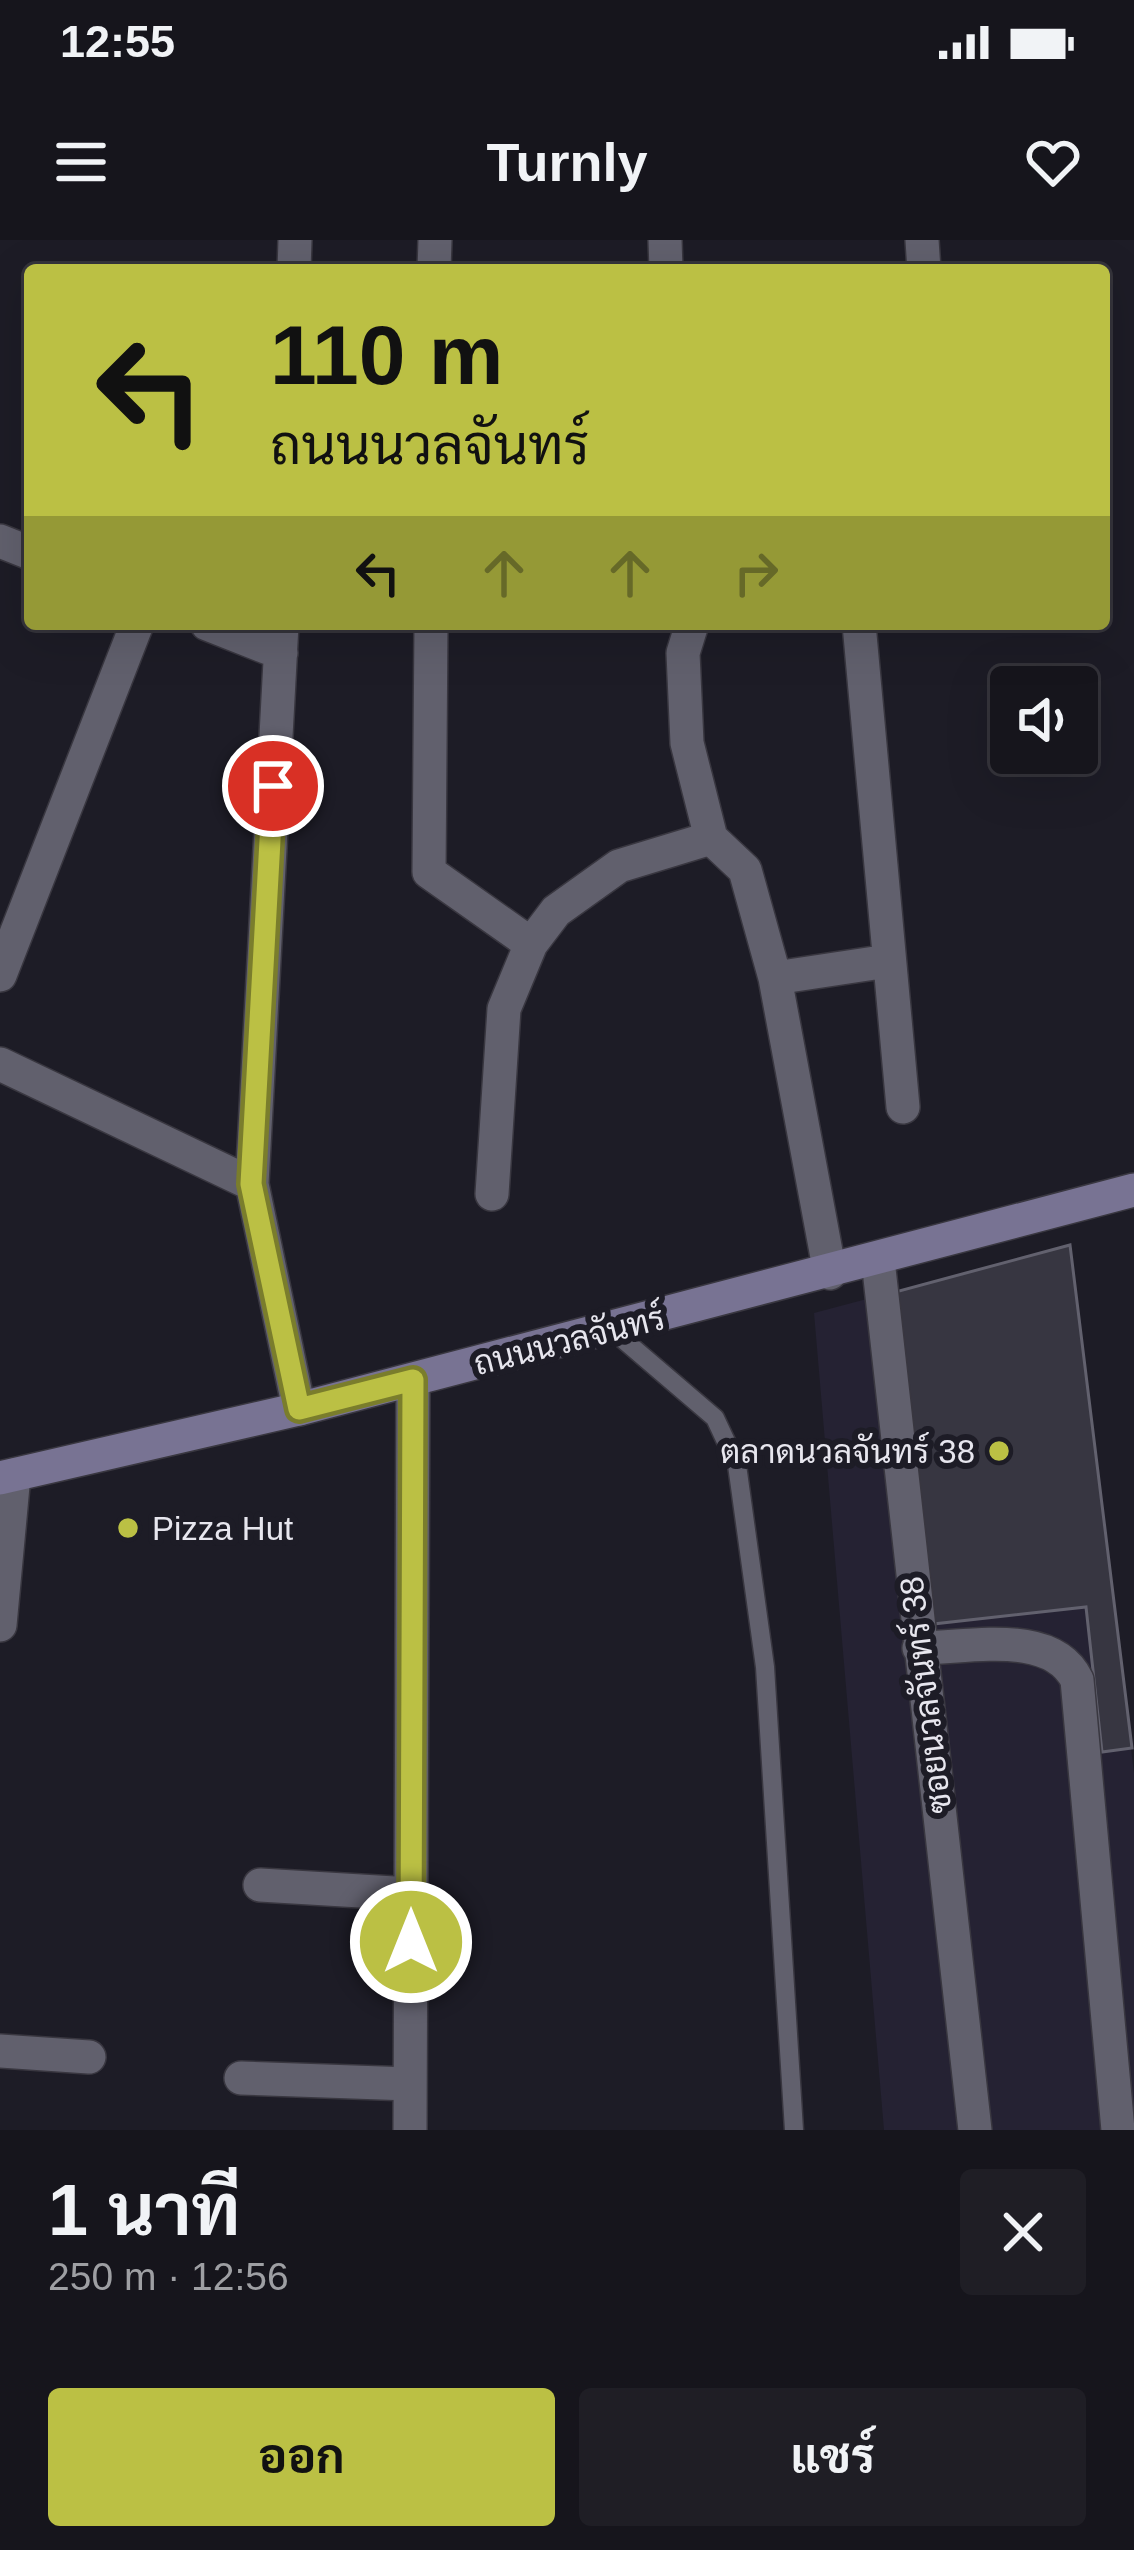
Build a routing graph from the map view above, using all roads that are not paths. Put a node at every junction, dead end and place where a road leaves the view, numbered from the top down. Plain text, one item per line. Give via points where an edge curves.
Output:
1 (135, 630) edge
2 (237, 630) edge
3 (431, 630) edge
4 (690, 630) edge
5 (860, 630) edge
6 (281, 639) edge
7 (711, 838) junction
8 (531, 944) junction
9 (888, 962) junction
10 (0, 975) edge
11 (775, 978) junction
12 (0, 1064) edge
13 (903, 1107) dead end
14 (251, 1184) junction
15 (1134, 1190) edge
16 (492, 1194) dead end
17 (878, 1260) junction
18 (830, 1274) junction
19 (611, 1329) junction
20 (413, 1380) junction
21 (299, 1409) junction
22 (7, 1477) edge
23 (0, 1625) edge
24 (919, 1648) junction
25 (260, 1885) dead end
26 (411, 1894) junction
27 (0, 2051) edge
28 (89, 2057) dead end
29 (241, 2078) dead end
30 (410, 2084) junction
31 (410, 2130) edge
32 (794, 2130) edge
33 (975, 2130) edge
34 (1118, 2130) edge

1 - 10 street
2 - 6 street
3 - 8 street via 430,872
4 - 7 street via 683,653 687,742
5 - 9 street
6 - 14 street
7 - 8 street via 619,866 556,911
7 - 11 street via 745,870
8 - 16 street via 504,1009
9 - 11 street
9 - 13 street
11 - 18 street
12 - 14 street
14 - 21 street
15 - 17 main road, ถนนนวลจันทร์
17 - 18 main road, ถนนนวลจันทร์
17 - 24 street, ซอยนวลจันทร์ 38
18 - 19 main road, ถนนนวลจันทร์
19 - 20 main road, ถนนนวลจันทร์
19 - 32 lane via 715,1418 737,1465 765,1667
20 - 21 main road, ถนนนวลจันทร์
20 - 26 street
21 - 22 main road, ถนนนวลจันทร์
22 - 23 street
24 - 33 street, ซอยนวลจันทร์ 38
24 - 34 street via 1040,1648 1062,1657 1077,1680
25 - 26 street
26 - 30 street
27 - 28 street
29 - 30 street
30 - 31 street

